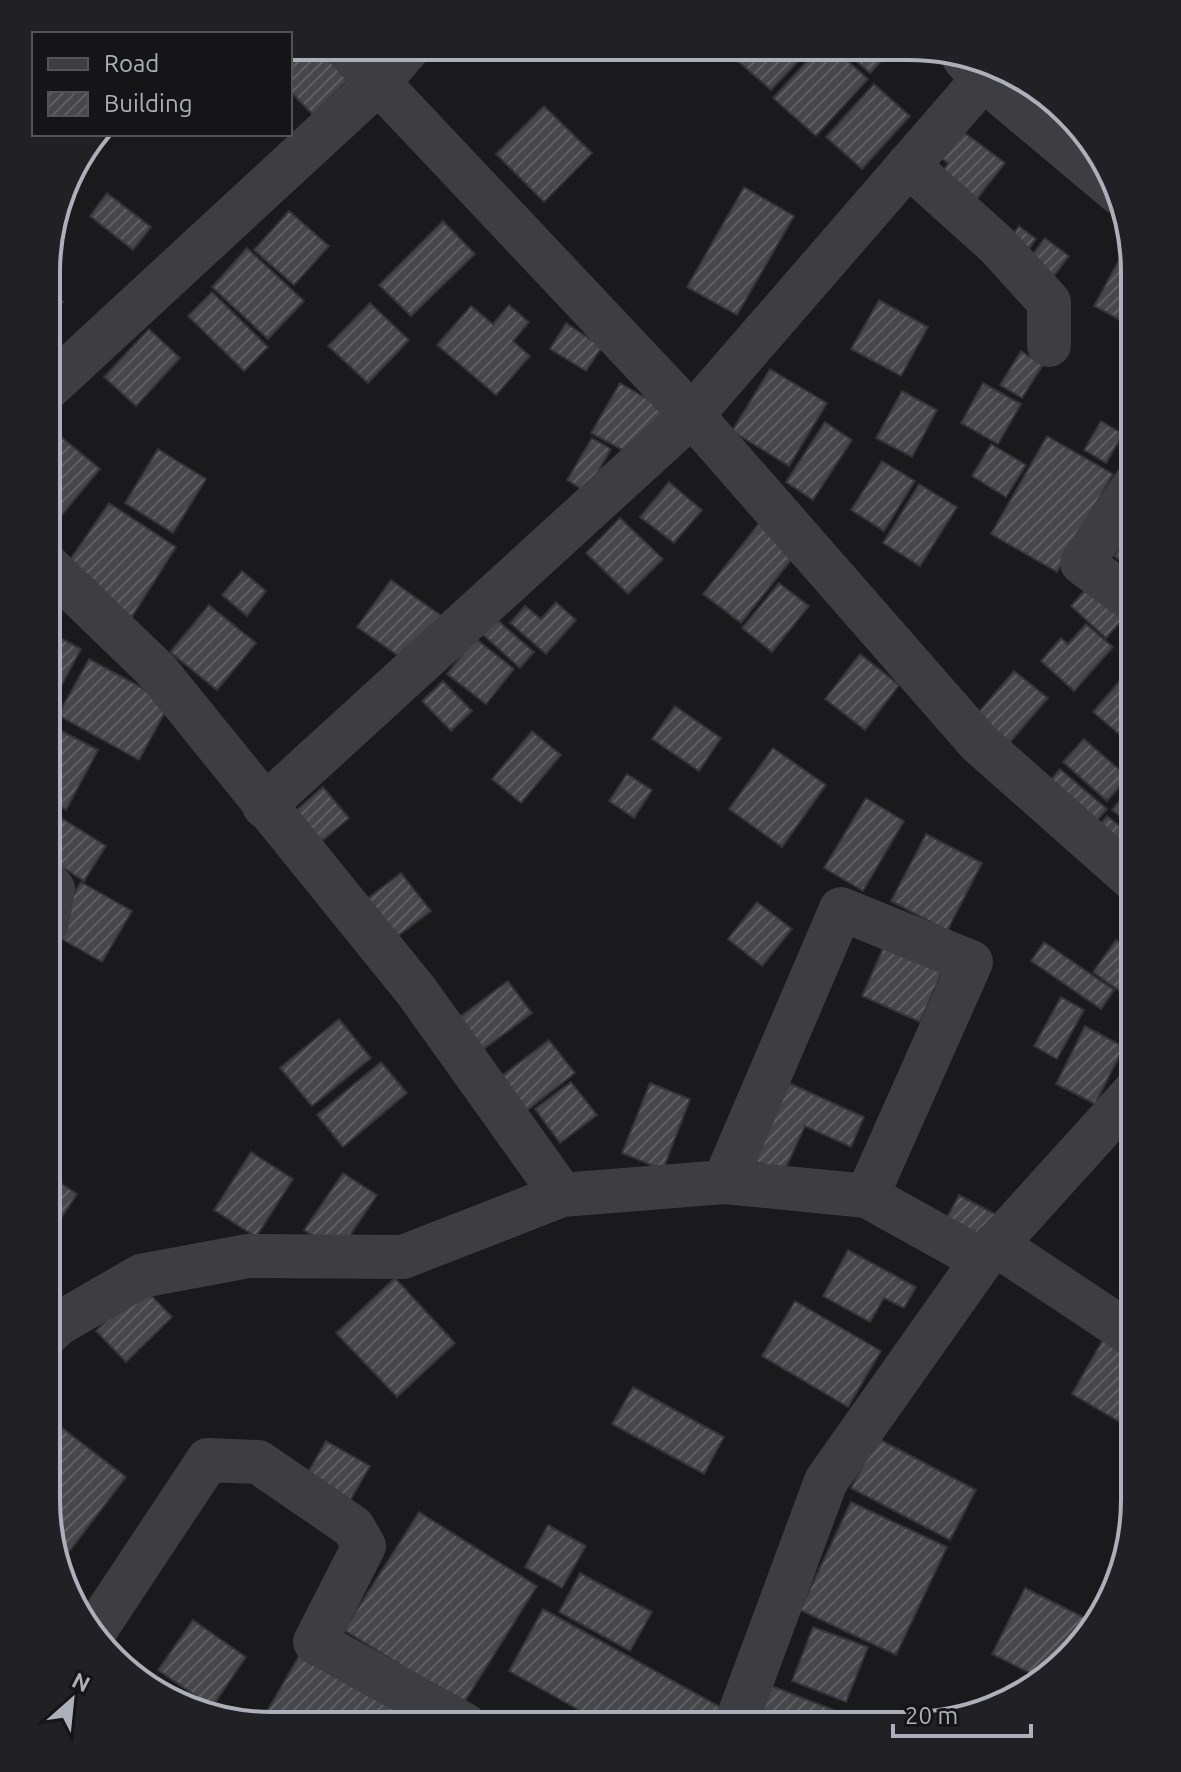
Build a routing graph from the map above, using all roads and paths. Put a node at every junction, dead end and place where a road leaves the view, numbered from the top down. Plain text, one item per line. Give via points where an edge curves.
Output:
1 (357, 60) edge
2 (398, 60) edge
3 (977, 72) edge
4 (985, 74) edge
5 (378, 83) junction
6 (908, 165) junction
7 (1096, 173) edge
8 (1049, 345) dead end
9 (60, 377) edge
10 (692, 415) junction
11 (1121, 505) edge
12 (60, 578) edge
13 (1121, 592) edge
14 (264, 806) junction
15 (1121, 869) edge
16 (1121, 1106) edge
17 (724, 1182) junction
18 (562, 1195) junction
19 (867, 1196) junction
20 (988, 1252) junction
21 (60, 1318) edge
22 (1121, 1329) edge
23 (100, 1623) edge
24 (442, 1712) edge
25 (740, 1712) edge

1 - 5 street
2 - 5 street
3 - 6 street
4 - 7 street
5 - 9 street
5 - 10 street
6 - 8 street via 997,245 1049,302
6 - 10 street
10 - 14 street
10 - 15 street via 979,743
11 - 13 street via 1082,563
12 - 14 street via 158,672
14 - 18 street via 417,992
16 - 20 street
17 - 18 street
17 - 19 street
17 - 19 street via 841,909 971,962
18 - 21 street via 403,1257 248,1256 141,1276
19 - 20 street
20 - 22 street
20 - 25 street via 826,1481
23 - 24 street via 208,1460 258,1462 353,1527 364,1546 315,1642

